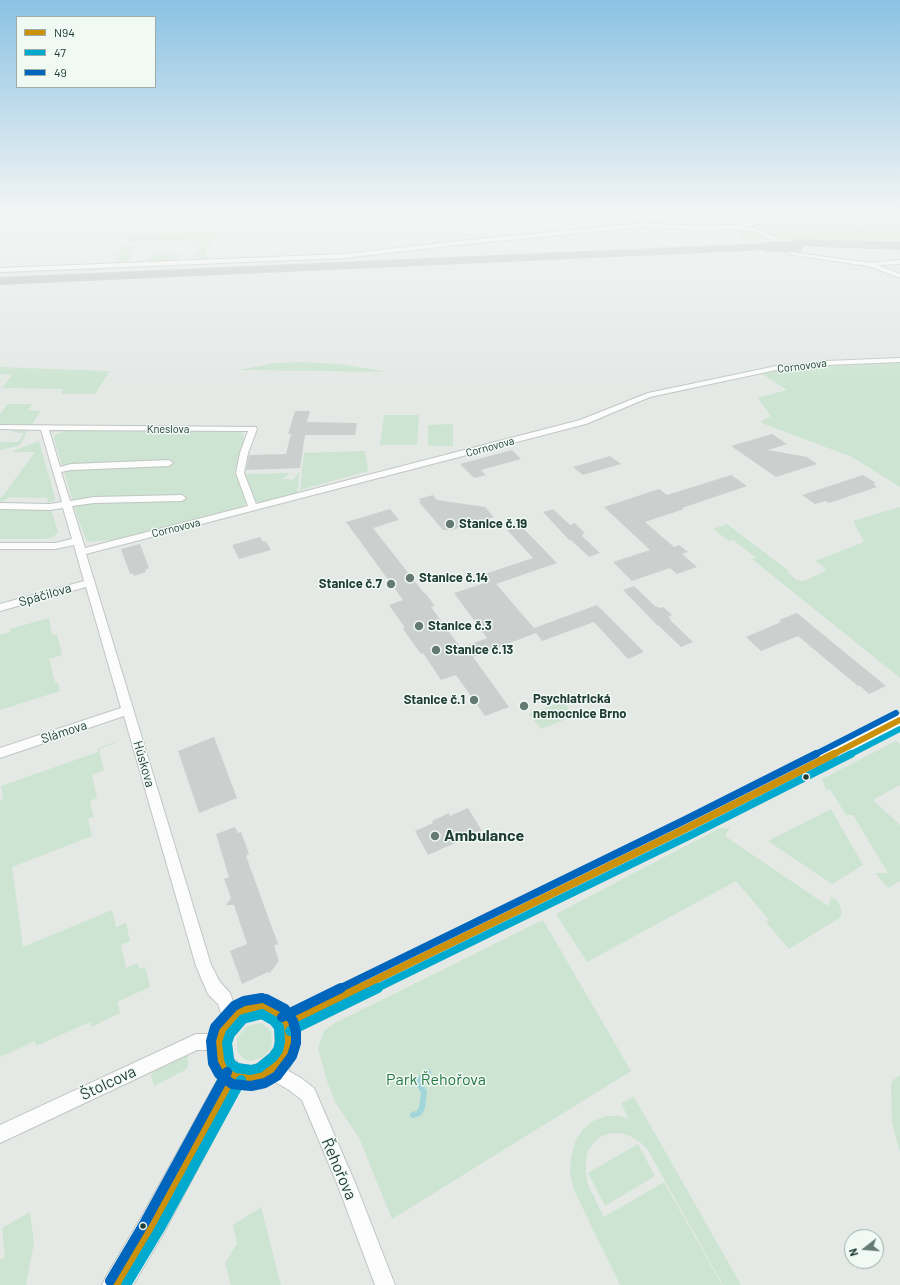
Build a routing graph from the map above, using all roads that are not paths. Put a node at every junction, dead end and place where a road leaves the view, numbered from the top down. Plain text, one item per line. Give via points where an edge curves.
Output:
1 (97, 273) edge
2 (171, 273) edge
3 (0, 277) edge
4 (0, 281) edge
5 (900, 360) edge
6 (0, 428) edge
7 (44, 428) junction
8 (169, 463) dead end
9 (56, 470) junction
10 (182, 498) dead end
11 (66, 504) junction
12 (0, 506) edge
13 (253, 508) junction
14 (0, 546) edge
15 (79, 547) junction
16 (91, 582) junction
17 (0, 608) edge
18 (129, 710) junction
19 (900, 720) edge
20 (0, 753) edge
21 (231, 1019) junction
22 (286, 1024) junction
23 (219, 1042) junction
24 (272, 1070) junction
25 (234, 1076) junction
26 (0, 1134) edge
27 (118, 1285) edge
28 (385, 1285) edge

1 - 3 highway
2 - 4 highway
5 - 13 street, Cornovova via 776,368 648,395 583,422
6 - 7 street, Kneslova
7 - 9 street, Húskova
7 - 13 street, Kneslova via 253,429 240,473
8 - 9 street via 70,467
9 - 11 street, Húskova
10 - 11 street via 94,500
11 - 12 street
11 - 15 street, Húskova
13 - 15 street, Cornovova
14 - 15 street, Cornovova
15 - 16 street, Húskova
16 - 17 street, Spáčilova
16 - 18 street, Húskova
18 - 20 street, Slámova
18 - 21 street, Húskova via 204,966 214,988 224,999
19 - 22 street
21 - 22 street via 246,1009 263,1006 280,1015
21 - 23 street via 223,1030
22 - 24 street via 288,1043
23 - 25 street via 221,1061 225,1069
23 - 26 street, Štolcova via 196,1042
24 - 25 street via 262,1076 251,1078
24 - 28 street, Řehořova via 308,1094 347,1185
25 - 27 street

